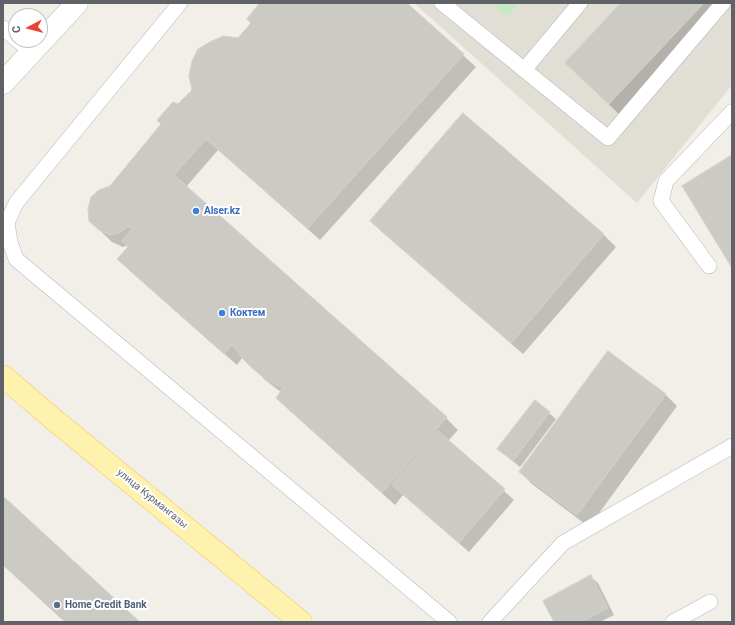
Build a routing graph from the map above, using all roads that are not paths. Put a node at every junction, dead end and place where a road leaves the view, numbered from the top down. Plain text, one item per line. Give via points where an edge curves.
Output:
1 (77, 3) edge
2 (180, 3) edge
3 (442, 3) edge
4 (580, 3) edge
5 (723, 3) edge
6 (48, 25) edge
7 (20, 48) edge
8 (524, 70) junction
9 (3, 83) edge
10 (732, 112) edge
11 (709, 266) dead end
12 (3, 376) edge
13 (732, 446) edge
14 (710, 602) dead end
15 (301, 622) edge
16 (448, 622) edge
17 (490, 622) edge
18 (672, 622) edge

1 - 6 street
2 - 16 lane via 16,203 7,223 16,259
3 - 8 lane
4 - 8 lane
5 - 8 lane via 608,138
7 - 9 street
10 - 11 lane via 666,181 661,201
12 - 15 main road, улица Курмангазы
13 - 17 lane via 563,544
14 - 18 lane

